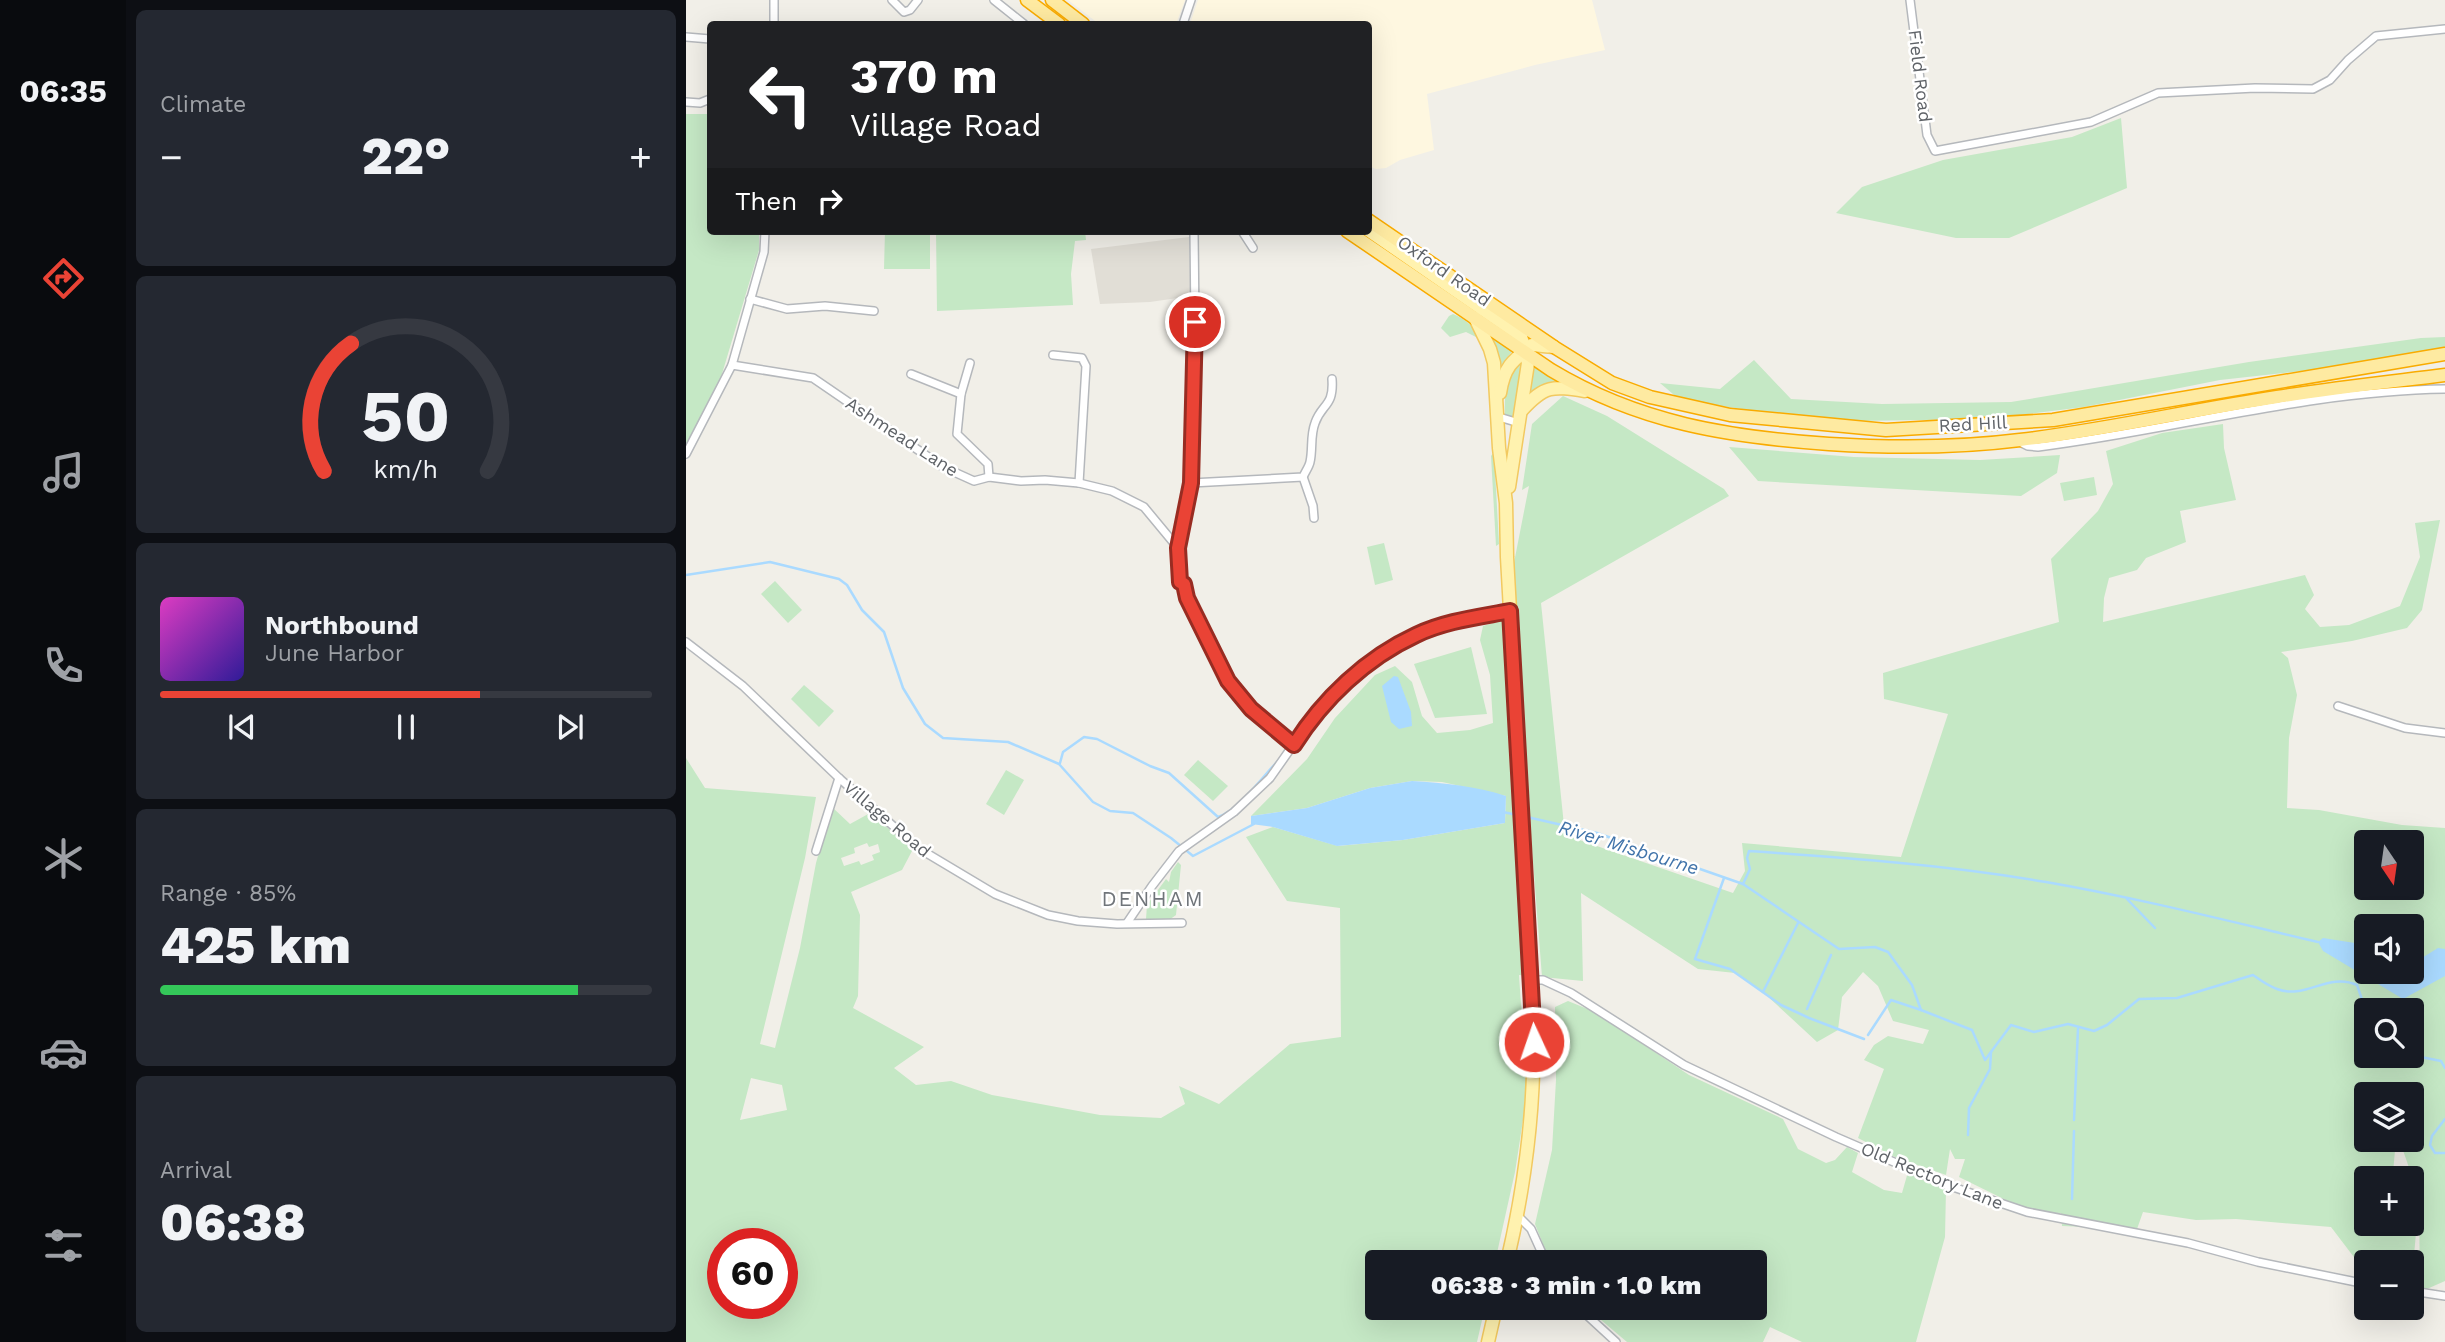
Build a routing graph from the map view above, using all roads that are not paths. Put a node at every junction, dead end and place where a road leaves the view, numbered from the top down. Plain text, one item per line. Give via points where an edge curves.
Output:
1 (774, 0) edge
2 (892, 0) edge
3 (918, 0) edge
4 (994, 0) edge
5 (1027, 0) edge
6 (1052, 0) edge
7 (1191, 0) edge
8 (1910, 0) edge
9 (774, 21) edge
10 (1020, 21) edge
11 (1055, 21) edge
12 (1079, 21) edge
13 (1185, 21) edge
14 (2445, 29) edge
15 (686, 37) edge
16 (707, 39) edge
17 (707, 100) edge
18 (686, 102) edge
19 (1372, 223) edge
20 (1372, 233) edge
21 (765, 235) edge
22 (1194, 235) edge
23 (1244, 235) edge
24 (1353, 235) edge
25 (1252, 248) dead end
26 (750, 299) junction
27 (874, 311) dead end
28 (1475, 318) junction
29 (1518, 323) joint
30 (1554, 347) junction
31 (1524, 351) junction
32 (2445, 354) edge
33 (1053, 355) dead end
34 (970, 363) dead end
35 (732, 365) junction
36 (911, 374) dead end
37 (2445, 374) edge
38 (1332, 379) dead end
39 (2445, 389) edge
40 (1585, 391) junction
41 (961, 394) junction
42 (1498, 412) junction
43 (1520, 416) junction
44 (2017, 441) junction
45 (1516, 443) junction
46 (1499, 448) junction
47 (686, 454) edge
48 (989, 477) junction
49 (1303, 477) junction
50 (1079, 483) junction
51 (1191, 483) junction
52 (1506, 503) junction
53 (1314, 518) dead end
54 (1178, 548) junction
55 (1510, 611) junction
56 (686, 642) edge
57 (2338, 706) dead end
58 (2445, 733) edge
59 (1294, 745) junction
60 (839, 778) junction
61 (816, 852) dead end
62 (1127, 923) junction
63 (1182, 923) dead end
64 (1531, 980) junction
65 (1518, 1216) junction
66 (1510, 1250) edge
67 (1541, 1250) edge
68 (2354, 1282) edge
69 (2424, 1293) edge
70 (2445, 1296) edge
71 (1493, 1320) edge
72 (1592, 1320) edge
73 (1488, 1342) edge
74 (1616, 1342) edge

1 - 9 street
2 - 3 street via 904,12
4 - 10 street
5 - 11 highway
6 - 12 highway
7 - 13 street
8 - 14 street, Field Road via 1927,135 1935,151 2091,121 2158,93 2313,89 2330,80 2376,36
15 - 16 street
17 - 18 street
19 - 29 highway, Oxford Road
20 - 31 main road via 1521,336
21 - 26 street
22 - 51 street
23 - 25 street
24 - 28 highway, Oxford Road
26 - 27 street via 787,309 825,306
26 - 35 street
28 - 31 highway, Oxford Road
28 - 42 main road via 1494,363
29 - 30 highway, Red Hill
30 - 31 main road via 1532,345
30 - 32 highway, Red Hill via 1612,383 1650,397 1730,415 1886,430 2053,420
31 - 40 highway, Red Hill
31 - 42 main road via 1509,364
31 - 43 main road via 1528,363
33 - 50 street via 1082,358 1086,366
34 - 41 street
35 - 47 street
35 - 48 street, Ashmead Lane via 813,378 943,467 974,481
36 - 41 street
37 - 44 highway, Red Hill
38 - 49 street via 1329,404 1315,420 1310,461
39 - 44 street, Red Hill via 2256,409 2038,447
40 - 43 main road via 1553,388 1539,393
40 - 44 highway, Red Hill via 1670,422 1783,441 1937,446
41 - 48 street via 957,434 988,464
42 - 43 street
42 - 46 main road
43 - 45 main road
45 - 46 street
45 - 52 main road
46 - 52 main road
48 - 50 street, Ashmead Lane
49 - 51 street
49 - 53 street
50 - 54 street, Ashmead Lane via 1112,491 1144,508
51 - 54 street
52 - 55 main road
54 - 59 street via 1180,582 1228,681 1251,709
55 - 59 street via 1461,620 1395,646 1349,681
55 - 64 main road
56 - 60 street, Village Road via 743,686
57 - 58 street via 2405,728
59 - 62 street via 1270,778 1220,823 1183,848
60 - 61 street
60 - 62 street, Village Road via 918,848 995,894 1048,915
62 - 63 street, Village Road
64 - 65 main road via 1533,1110
64 - 68 street, Old Rectory Lane via 1543,980 1571,993 1684,1065 1947,1185 2027,1212
65 - 66 main road
65 - 67 street via 1531,1229
69 - 70 street
71 - 73 main road
72 - 74 street

